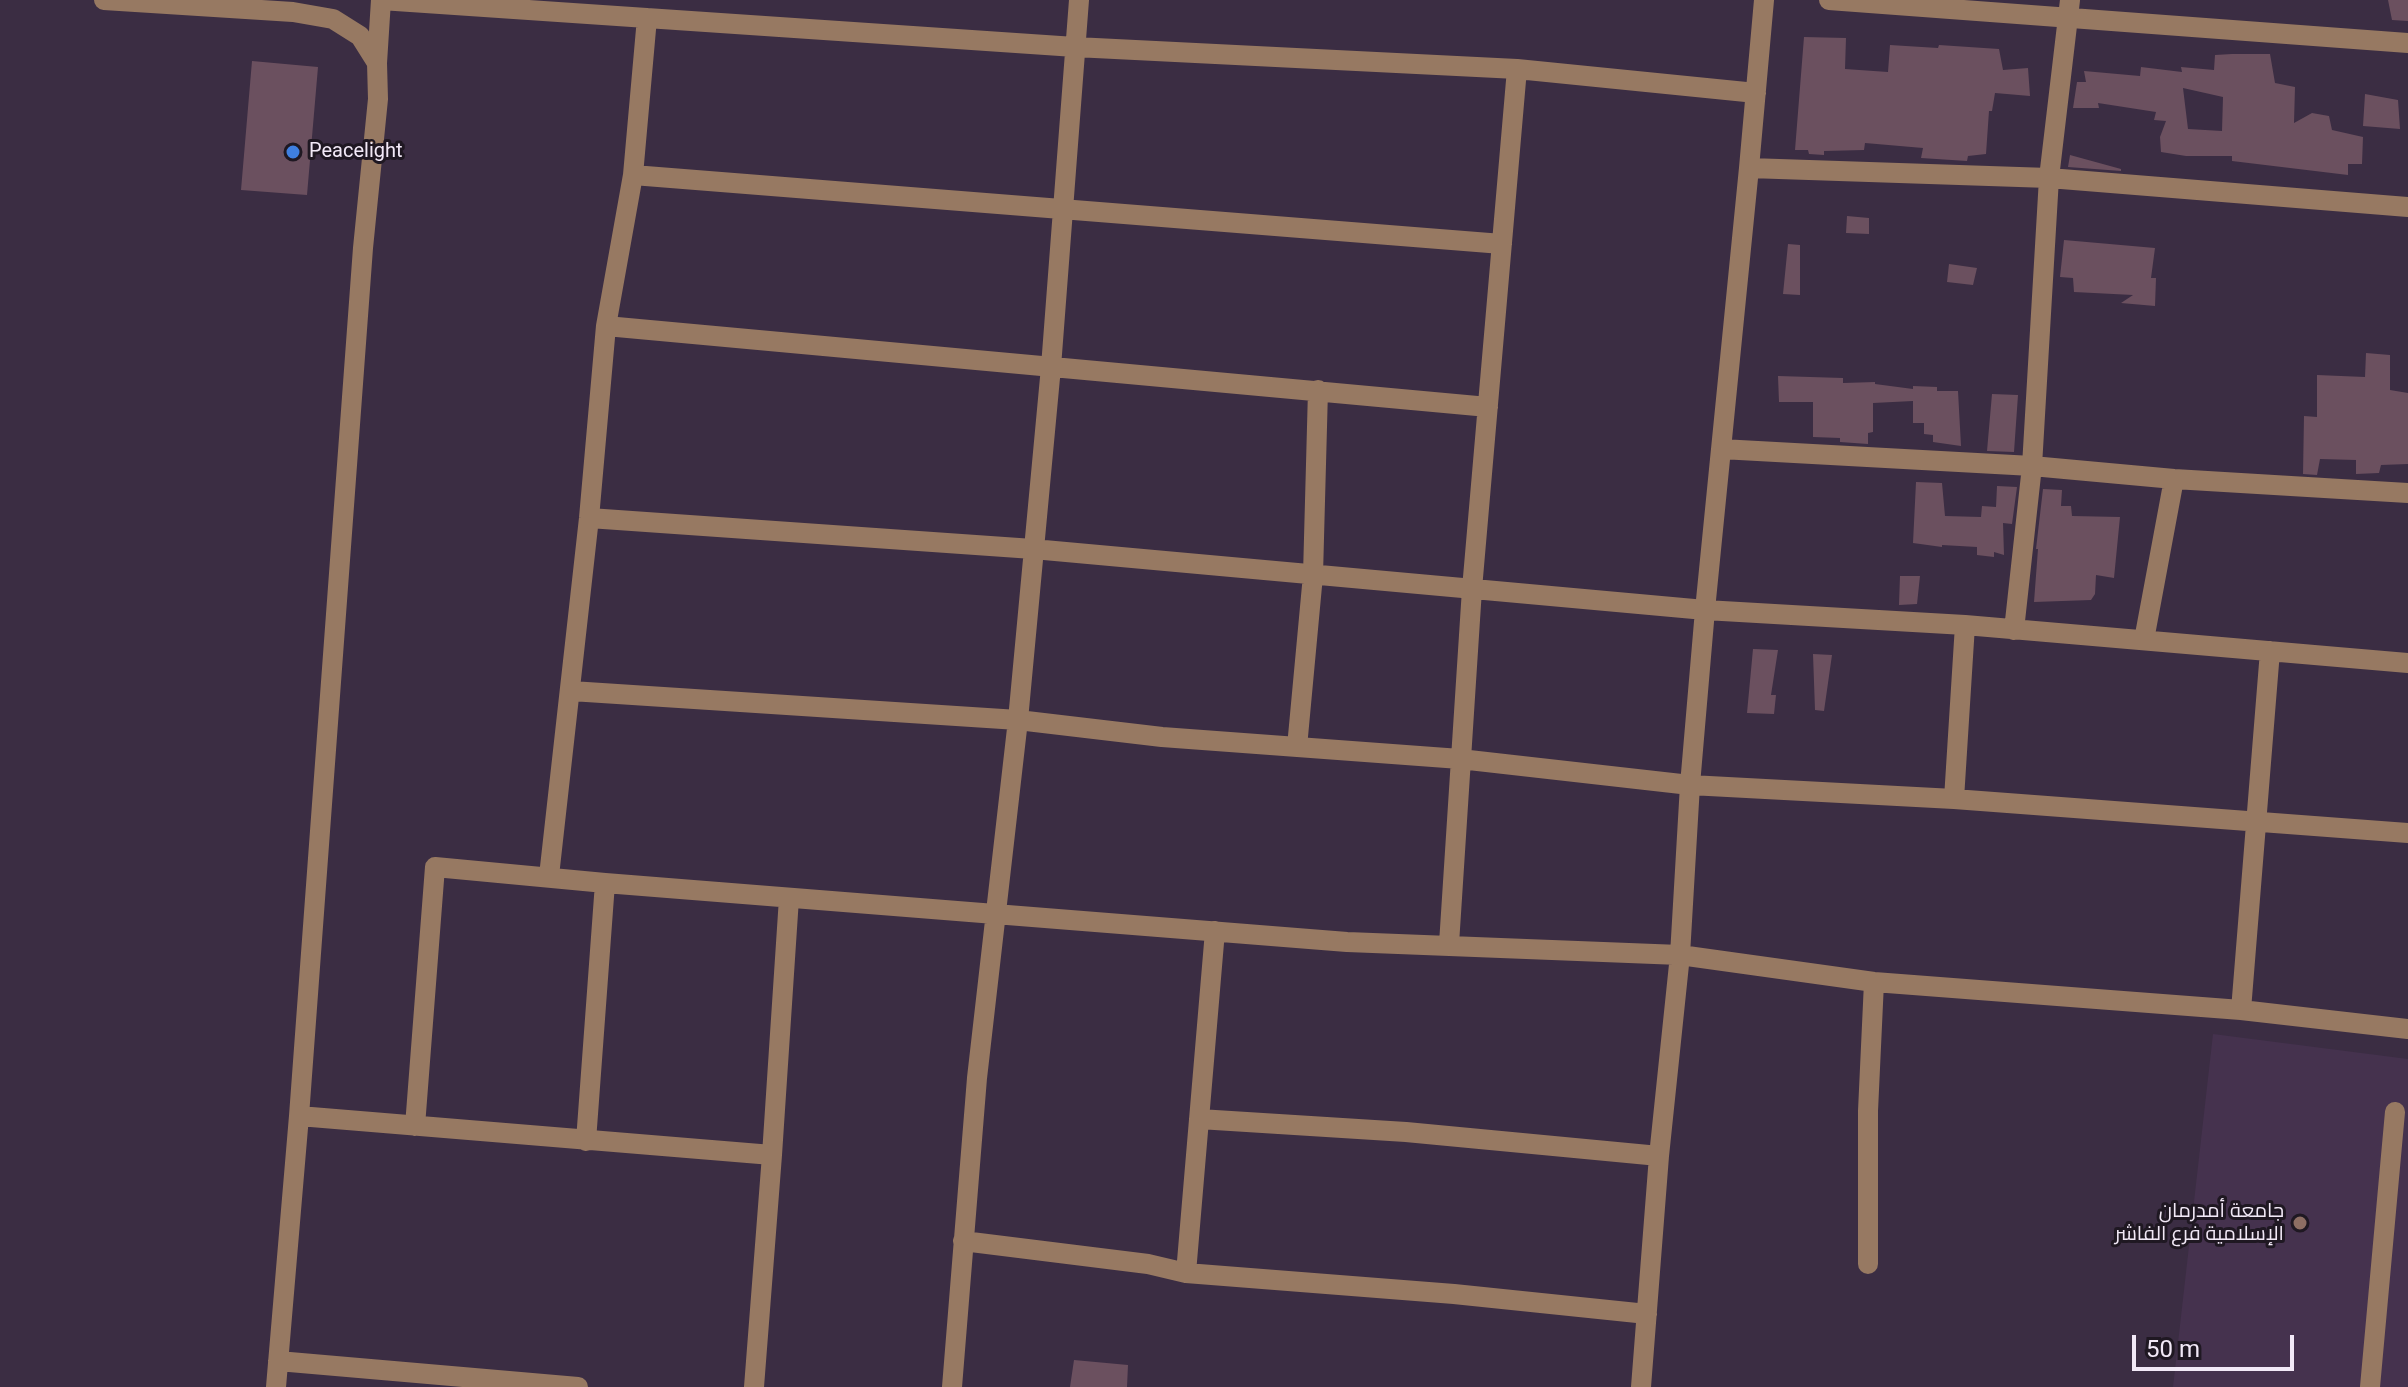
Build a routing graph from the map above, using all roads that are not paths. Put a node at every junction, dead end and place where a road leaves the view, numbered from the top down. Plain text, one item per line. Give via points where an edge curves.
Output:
1 (104, 0) edge
2 (381, 0) edge
3 (1079, 0) edge
4 (1764, 0) edge
5 (1829, 0) edge
6 (2069, 10) edge
7 (647, 18) junction
8 (2408, 43) edge
9 (1075, 47) junction
10 (377, 63) junction
11 (1517, 69) junction
12 (1756, 93) junction
13 (1749, 168) junction
14 (633, 175) junction
15 (2049, 178) junction
16 (2408, 207) edge
17 (1064, 210) junction
18 (1502, 244) junction
19 (606, 326) junction
20 (1051, 367) junction
21 (1318, 390) junction
22 (1488, 407) junction
23 (1721, 449) junction
24 (2032, 466) junction
25 (2174, 479) junction
26 (2408, 493) edge
27 (589, 518) junction
28 (1033, 549) junction
29 (1313, 575) junction
30 (1472, 589) junction
31 (1705, 610) junction
32 (1965, 625) junction
33 (2014, 630) junction
34 (2144, 640) junction
35 (2270, 651) junction
36 (2408, 663) edge
37 (571, 691) junction
38 (1018, 720) junction
39 (1297, 747) junction
40 (1460, 759) junction
41 (1690, 785) junction
42 (1954, 799) junction
43 (2255, 821) junction
44 (2408, 833) edge
45 (549, 876) junction
46 (605, 883) junction
47 (789, 898) junction
48 (994, 915) junction
49 (1215, 931) junction
50 (1449, 944) junction
51 (1680, 955) junction
52 (1874, 982) junction
53 (2241, 1010) junction
54 (2408, 1029) edge
55 (2395, 1112) dead end
56 (299, 1116) junction
57 (1199, 1119) junction
58 (415, 1126) junction
59 (586, 1141) junction
60 (772, 1155) junction
61 (1659, 1156) junction
62 (963, 1241) junction
63 (1868, 1264) dead end
64 (1186, 1273) junction
65 (1647, 1314) junction
66 (278, 1361) junction
67 (276, 1387) edge
68 (578, 1387) edge
69 (754, 1387) edge
70 (952, 1387) edge
71 (1641, 1387) edge
72 (2370, 1387) edge

1 - 10 street via 333,19 360,36
2 - 7 street
2 - 10 street
3 - 9 street
4 - 12 street
5 - 6 street
6 - 8 street
6 - 15 street
7 - 9 street
7 - 14 street
9 - 11 street
9 - 17 street
10 - 56 street
11 - 12 street
11 - 18 street
12 - 13 street
13 - 15 street
13 - 23 street
14 - 17 street
14 - 19 street
15 - 16 street
15 - 24 street
17 - 18 street
17 - 20 street
18 - 22 street
19 - 20 street
19 - 27 street
20 - 21 street
20 - 28 street
21 - 22 street
21 - 29 street
22 - 30 street
23 - 24 street
23 - 31 street
24 - 25 street
24 - 33 street
25 - 26 street
25 - 34 street
27 - 28 street
27 - 37 street
28 - 29 street
28 - 38 street
29 - 30 street
29 - 39 street
30 - 31 street
30 - 40 street
31 - 32 street
31 - 41 street
32 - 33 street
32 - 42 street
33 - 34 street
34 - 35 street
35 - 36 street
35 - 43 street
37 - 38 street
37 - 45 street
38 - 39 street
38 - 48 street
39 - 40 street
40 - 41 street
40 - 50 street
41 - 42 street
41 - 51 street
42 - 43 street
43 - 44 street
43 - 53 street
45 - 46 street
45 - 58 street via 435,867
46 - 47 street
46 - 59 street
47 - 48 street
47 - 60 street
48 - 49 street
48 - 62 street
49 - 50 street
49 - 57 street
50 - 51 street
51 - 52 street
51 - 61 street
52 - 53 street
52 - 63 street
53 - 54 street
55 - 72 street
56 - 58 street
56 - 66 street
57 - 61 street
57 - 64 street
58 - 59 street
59 - 60 street
60 - 69 street
61 - 65 street
62 - 64 street
62 - 70 street
64 - 65 street
65 - 71 street
66 - 67 street
66 - 68 street

